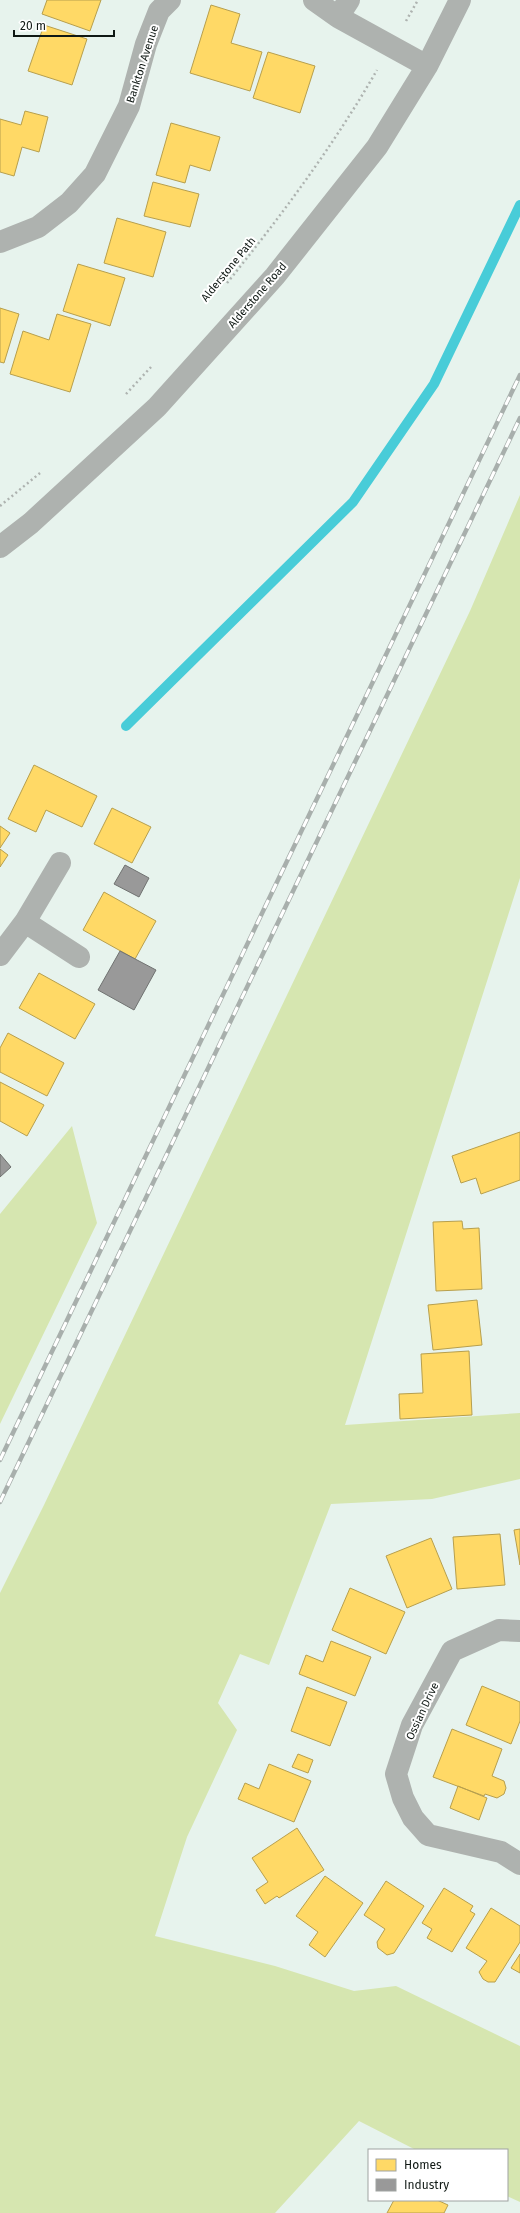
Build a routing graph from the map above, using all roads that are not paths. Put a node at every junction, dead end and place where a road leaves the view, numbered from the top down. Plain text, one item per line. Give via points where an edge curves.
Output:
1 (170, 0) edge
2 (314, 0) edge
3 (460, 0) edge
4 (344, 8) edge
5 (427, 66) junction
6 (0, 242) edge
7 (0, 547) edge
8 (60, 864) dead end
9 (25, 922) junction
10 (0, 955) edge
11 (80, 957) dead end
12 (520, 1632) edge
13 (520, 1864) edge

1 - 6 street, Bankton Avenue via 159,11 146,44 128,106 95,174 69,203 38,227
2 - 4 street
3 - 5 street, Alderstone Road
4 - 5 street via 390,47
5 - 7 street, Alderstone Road via 377,147 275,276 158,407 31,523
8 - 9 street
9 - 10 street
9 - 11 street
12 - 13 street, Ossian Drive via 499,1630 452,1651 412,1724 396,1774 403,1798 413,1818 428,1835 501,1852

